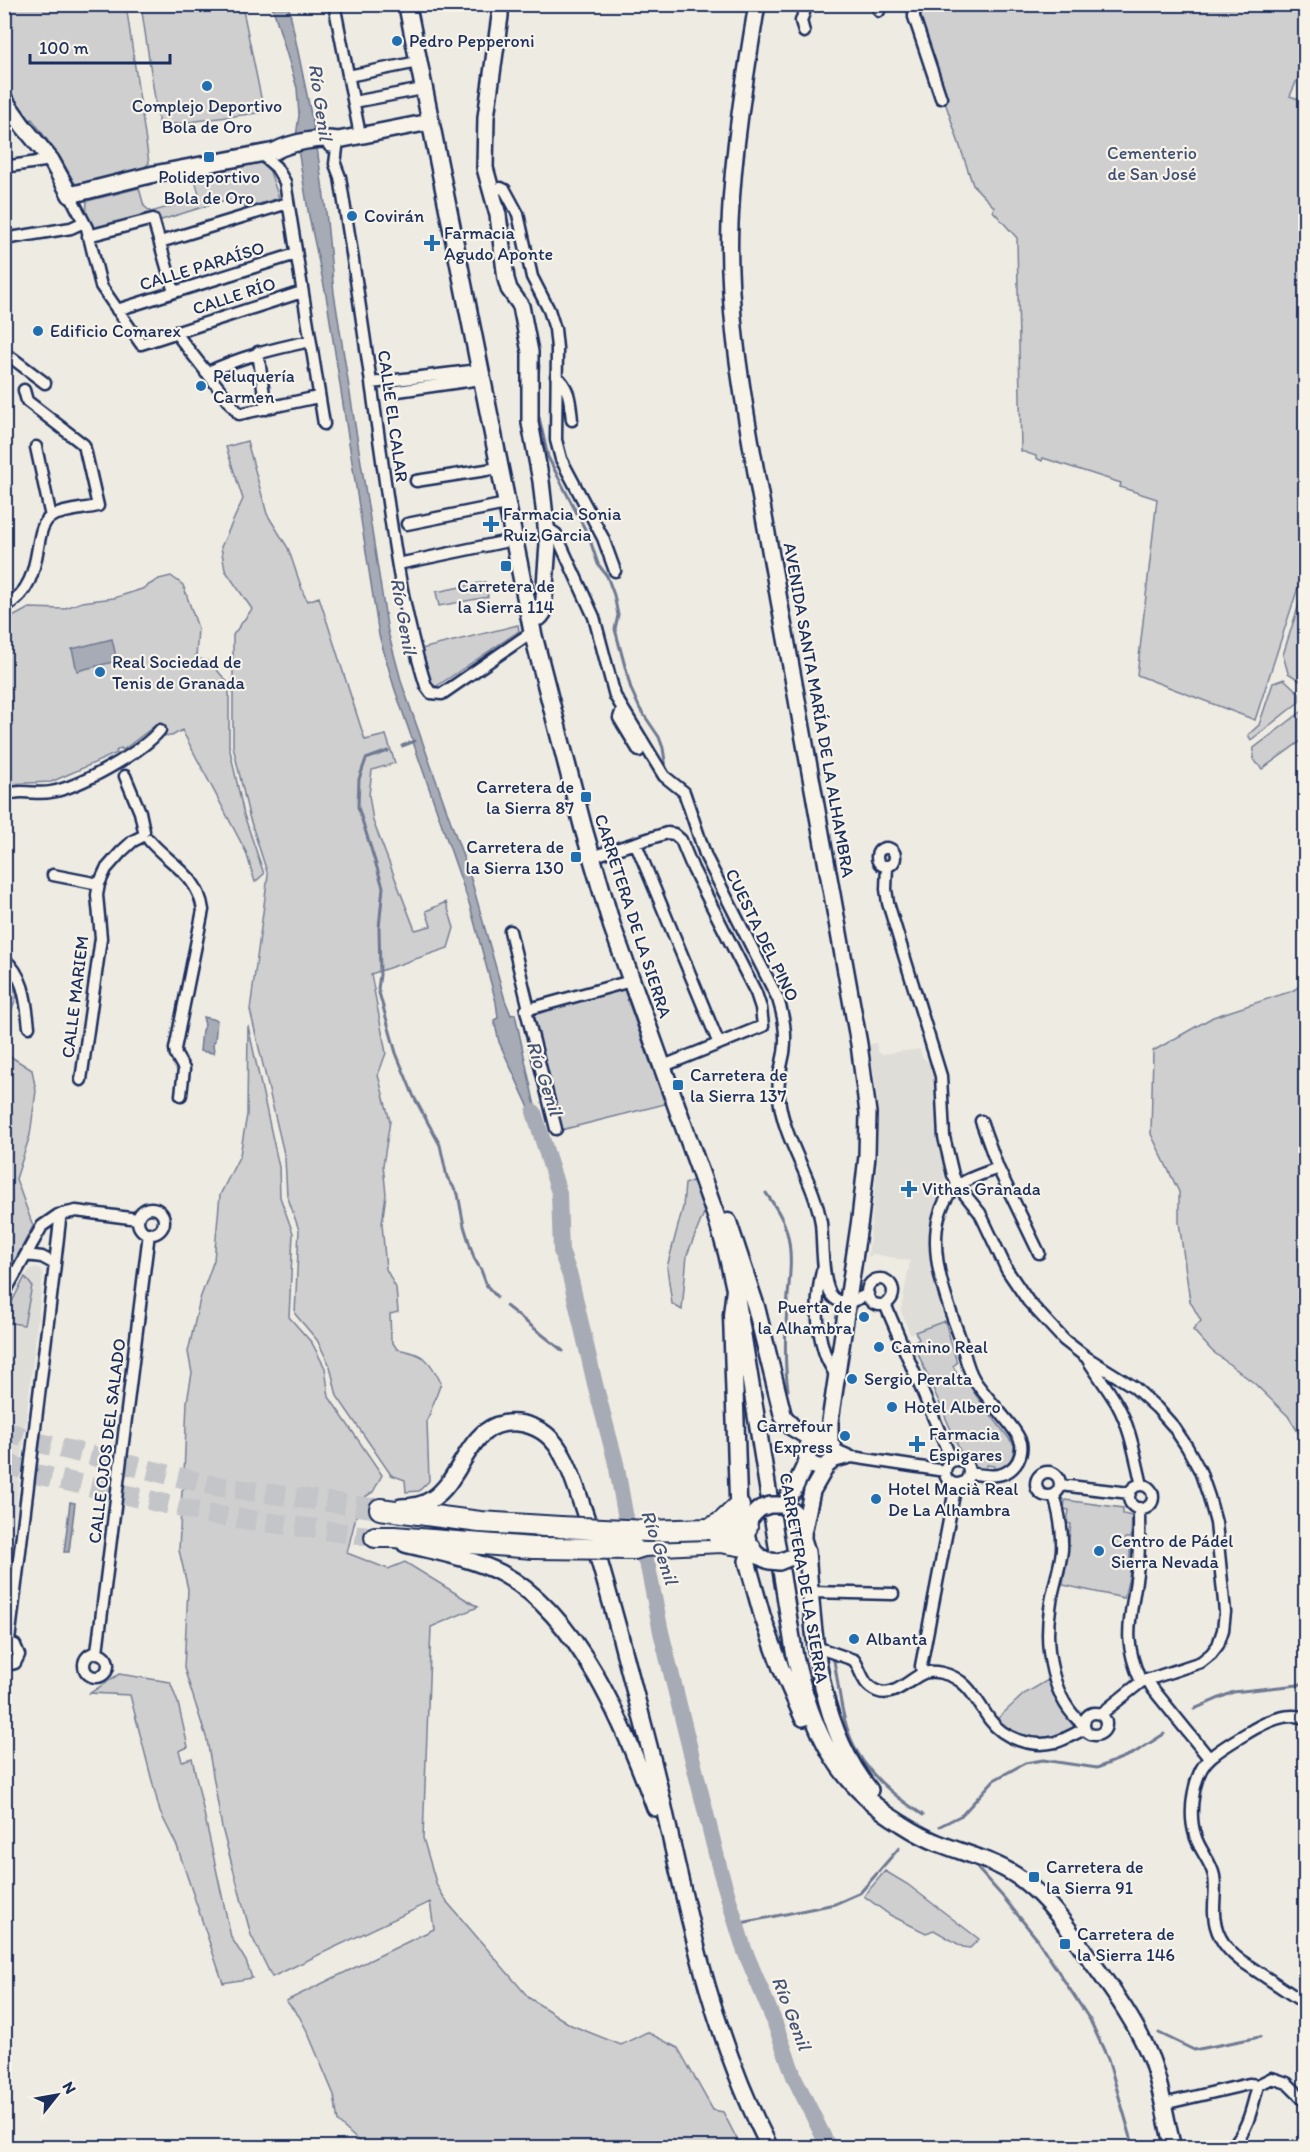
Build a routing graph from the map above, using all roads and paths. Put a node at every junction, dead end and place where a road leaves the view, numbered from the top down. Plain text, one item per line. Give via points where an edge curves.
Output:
1 (334, 4) edge
2 (407, 4) edge
3 (500, 4) edge
4 (757, 4) edge
5 (807, 4) edge
6 (914, 4) edge
7 (804, 32) dead end
8 (418, 62) junction
9 (348, 76) junction
10 (423, 89) junction
11 (941, 98) dead end
12 (4, 99) edge
13 (354, 102) junction
14 (430, 122) junction
15 (360, 135) junction
16 (332, 141) junction
17 (276, 151) junction
18 (51, 160) junction
19 (4, 167) edge
20 (496, 189) junction
21 (70, 195) junction
22 (288, 203) junction
23 (84, 222) junction
24 (88, 236) junction
25 (4, 238) edge
26 (160, 242) junction
27 (296, 254) junction
28 (174, 292) junction
29 (302, 292) junction
30 (117, 310) junction
31 (175, 332) junction
32 (310, 342) junction
33 (258, 352) junction
34 (4, 355) edge
35 (206, 373) junction
36 (480, 375) junction
37 (556, 376) junction
38 (45, 382) dead end
39 (371, 383) junction
40 (24, 390) dead end
41 (398, 391) dead end
42 (318, 397) junction
43 (266, 409) junction
44 (572, 420) dead end
45 (324, 424) dead end
46 (36, 447) dead end
47 (498, 468) junction
48 (416, 481) dead end
49 (506, 504) junction
50 (51, 517) junction
51 (407, 524) dead end
52 (547, 528) junction
53 (513, 540) junction
54 (399, 564) junction
55 (615, 571) dead end
56 (4, 606) edge
57 (532, 627) junction
58 (622, 709) junction
59 (160, 730) dead end
60 (639, 752) dead end
61 (125, 758) junction
62 (101, 771) junction
63 (125, 776) junction
64 (4, 796) edge
65 (145, 836) junction
66 (636, 844) junction
67 (591, 857) junction
68 (887, 866) dead end
69 (53, 875) dead end
70 (99, 884) junction
71 (510, 931) dead end
72 (4, 959) edge
73 (631, 981) junction
74 (529, 1009) junction
75 (29, 1027) dead end
76 (719, 1044) junction
77 (662, 1067) junction
78 (81, 1080) dead end
79 (181, 1095) dead end
80 (681, 1119) junction
81 (981, 1121) dead end
82 (556, 1129) dead end
83 (998, 1168) junction
84 (958, 1186) junction
85 (58, 1215) junction
86 (138, 1219) junction
87 (149, 1233) junction
88 (1039, 1253) dead end
89 (26, 1255) junction
90 (55, 1264) junction
91 (823, 1265) junction
92 (735, 1289) junction
93 (4, 1294) edge
94 (868, 1294) junction
95 (848, 1302) junction
96 (885, 1304) junction
97 (1086, 1357) junction
98 (836, 1376) junction
99 (1134, 1387) junction
100 (1118, 1405) junction
101 (825, 1450) junction
102 (952, 1461) junction
103 (945, 1471) junction
104 (969, 1473) junction
105 (956, 1484) junction
106 (1142, 1485) junction
107 (1130, 1493) junction
108 (781, 1505) junction
109 (739, 1506) junction
110 (1139, 1508) junction
111 (380, 1509) joint
112 (747, 1526) junction
113 (803, 1534) junction
114 (375, 1537) joint
115 (710, 1540) junction
116 (750, 1553) junction
117 (810, 1592) junction
118 (893, 1594) dead end
119 (7, 1641) edge
120 (816, 1647) junction
121 (97, 1652) dead end
122 (4, 1666) edge
123 (922, 1674) junction
124 (1144, 1681) junction
125 (1101, 1714) junction
126 (1305, 1719) edge
127 (1085, 1727) junction
128 (824, 1744) junction
129 (1209, 1758) junction
130 (881, 1812) junction
131 (671, 1847) junction
132 (1305, 2004) edge
133 (1258, 2085) junction
134 (1305, 2102) edge
135 (1163, 2104) junction
136 (770, 2148) edge
137 (1173, 2148) edge
138 (1231, 2148) edge

1 - 9 street
2 - 8 main road, CARRETERA DE LA SIERRA
3 - 20 street via 484,148 485,168
4 - 95 street, AVENIDA SANTA MARÍA DE LA ALHAMBRA via 735,156 730,224 733,312 743,397 859,1044 868,1113 867,1156
5 - 7 street via 801,21
6 - 11 street via 914,17
8 - 9 street
8 - 10 main road, CARRETERA DE LA SIERRA
9 - 13 street
10 - 13 street
10 - 14 main road, CARRETERA DE LA SIERRA
12 - 18 street
13 - 15 street
14 - 15 street
14 - 36 main road, CARRETERA DE LA SIERRA
15 - 16 street
16 - 17 street
16 - 39 street, CALLE EL CALAR
17 - 21 street
17 - 22 street via 270,160 285,182
18 - 19 street
18 - 21 street
20 - 37 street via 515,205 518,213 532,277 555,329
20 - 52 street via 506,279 521,306 530,352 530,423
21 - 23 street
22 - 26 street
22 - 27 street
23 - 24 street
23 - 25 street via 71,228
24 - 26 street via 153,219
24 - 30 street via 101,286
26 - 28 street
27 - 28 street, CALLE PARAÍSO
27 - 29 street
28 - 30 street, CALLE PARAÍSO
29 - 31 street, CALLE RÍO
29 - 32 street
30 - 31 street, CALLE RÍO via 141,344
31 - 35 street
32 - 33 street
32 - 42 street
33 - 35 street
33 - 43 street
34 - 38 street
35 - 43 street via 239,414
36 - 39 street
36 - 41 street
36 - 47 main road, CARRETERA DE LA SIERRA
37 - 44 street via 565,384
37 - 55 street via 556,440 561,459 603,538
39 - 54 street, CALLE EL CALAR
40 - 50 street via 27,401 80,441 87,452 98,506
42 - 43 street
42 - 45 street
46 - 50 street
47 - 48 street
47 - 49 main road, CARRETERA DE LA SIERRA
49 - 51 street
49 - 53 main road, CARRETERA DE LA SIERRA
50 - 56 street via 40,533 28,585
52 - 57 street via 543,613
52 - 58 street via 556,534 590,607
53 - 54 street
53 - 57 main road, CARRETERA DE LA SIERRA
54 - 57 street, CALLE EL CALAR via 410,632 431,693 442,694 526,636
57 - 67 main road, CARRETERA DE LA SIERRA
58 - 60 street via 618,718
58 - 91 street, CUESTA DEL PINO via 664,777 684,792 706,857 778,999 786,1035 779,1099 817,1206
59 - 61 street
61 - 62 street
61 - 63 street via 129,766
62 - 63 street
62 - 64 street via 51,792
63 - 65 street
65 - 70 street via 121,852
65 - 79 street via 191,880 203,910 175,1049 184,1069
66 - 67 street
66 - 76 street
66 - 76 street via 667,833 681,840 756,993 763,1026
67 - 73 main road, CARRETERA DE LA SIERRA
68 - 84 street via 888,903 940,1076 944,1137
69 - 70 street
70 - 78 street, CALLE MARIEM via 101,938
71 - 74 street
72 - 75 street via 18,974 26,997
73 - 74 street
73 - 77 main road, CARRETERA DE LA SIERRA
74 - 82 street via 526,1010
76 - 77 street
77 - 80 main road, CARRETERA DE LA SIERRA
80 - 92 main road, CARRETERA DE LA SIERRA via 717,1219
80 - 101 main road via 700,1153 740,1254 783,1416
81 - 83 street
83 - 84 street
83 - 88 street
84 - 97 street via 980,1214 1007,1270 1028,1301 1064,1340
84 - 104 street via 950,1193 939,1220 937,1256 941,1281 967,1367 1015,1431 1022,1449 1016,1464 1004,1474
85 - 86 street via 76,1211
85 - 89 street via 42,1226
85 - 90 street
86 - 87 street via 140,1227
86 - 87 street via 142,1211 150,1208 161,1213 163,1225 157,1232
87 - 121 street, CALLE OJOS DEL SALADO
89 - 90 street
89 - 93 street
90 - 119 street
91 - 95 street, CUESTA DEL PINO via 832,1297
91 - 98 street, CUESTA DEL PINO via 819,1326 824,1352
92 - 109 main road via 732,1315
92 - 128 street, CARRETERA DE LA SIERRA via 795,1657 809,1710
94 - 95 street
94 - 96 street via 876,1304
94 - 96 street via 875,1280 887,1281 893,1292
95 - 98 street, AVENIDA SANTA MARÍA DE LA ALHAMBRA
96 - 102 street
97 - 99 street
97 - 100 street
98 - 101 street, AVENIDA SANTA MARÍA DE LA ALHAMBRA
99 - 100 street via 1121,1392
99 - 124 street via 1173,1426 1200,1471 1216,1523 1225,1611 1223,1630 1211,1654 1190,1666
100 - 106 street
101 - 103 street
101 - 108 street via 807,1448 808,1459 798,1482
101 - 113 street, AVENIDA SANTA MARÍA DE LA ALHAMBRA
102 - 103 street
102 - 104 street via 963,1461
103 - 105 street
104 - 105 street via 966,1480
105 - 123 street
106 - 107 street
106 - 110 street via 1149,1488 1153,1497 1149,1506
107 - 110 street via 1131,1503
107 - 127 street via 1057,1490 1062,1551 1049,1612 1051,1657 1064,1699
108 - 112 street, bridge via 761,1508
108 - 113 street via 796,1514
109 - 112 main road
109 - 115 highway
110 - 124 street via 1137,1571 1128,1630 1132,1663
111 - 115 highway, bridge via 531,1527 647,1531
111 - 131 street via 408,1507 432,1498 445,1486 477,1439 493,1428 510,1423 531,1426 554,1441 566,1461 604,1575
112 - 115 highway
112 - 116 street
113 - 116 street, bridge via 799,1549 779,1562
113 - 117 street, CARRETERA DE LA SIERRA
114 - 115 highway, bridge via 533,1548 634,1549
114 - 131 street via 490,1568 544,1604 578,1647 608,1700
115 - 116 highway via 731,1543
116 - 128 street via 762,1615 781,1668 806,1724
117 - 118 street
117 - 120 street, CARRETERA DE LA SIERRA
119 - 122 street via 15,1645 18,1655 15,1663
120 - 123 street via 854,1660 865,1681 878,1691 898,1689
120 - 130 street, CARRETERA DE LA SIERRA via 823,1687 844,1751
123 - 127 street via 942,1673 965,1684 991,1721 1015,1739 1055,1742
124 - 125 street
124 - 129 street
125 - 127 street via 1090,1714
125 - 127 street via 1106,1720 1104,1731 1094,1735
126 - 129 street via 1293,1715 1258,1727
128 - 130 street, CARRETERA DE LA SIERRA via 843,1773
129 - 132 street via 1196,1785 1191,1809 1195,1836 1214,1875 1217,1931 1229,1952
130 - 135 street, CARRETERA DE LA SIERRA via 936,1842 987,1859 1038,1894 1080,1945 1128,2015 1151,2059
131 - 136 street via 724,2043
133 - 134 street via 1272,2078 1287,2083
133 - 135 street
133 - 138 street via 1248,2122
135 - 137 street, CARRETERA DE LA SIERRA

